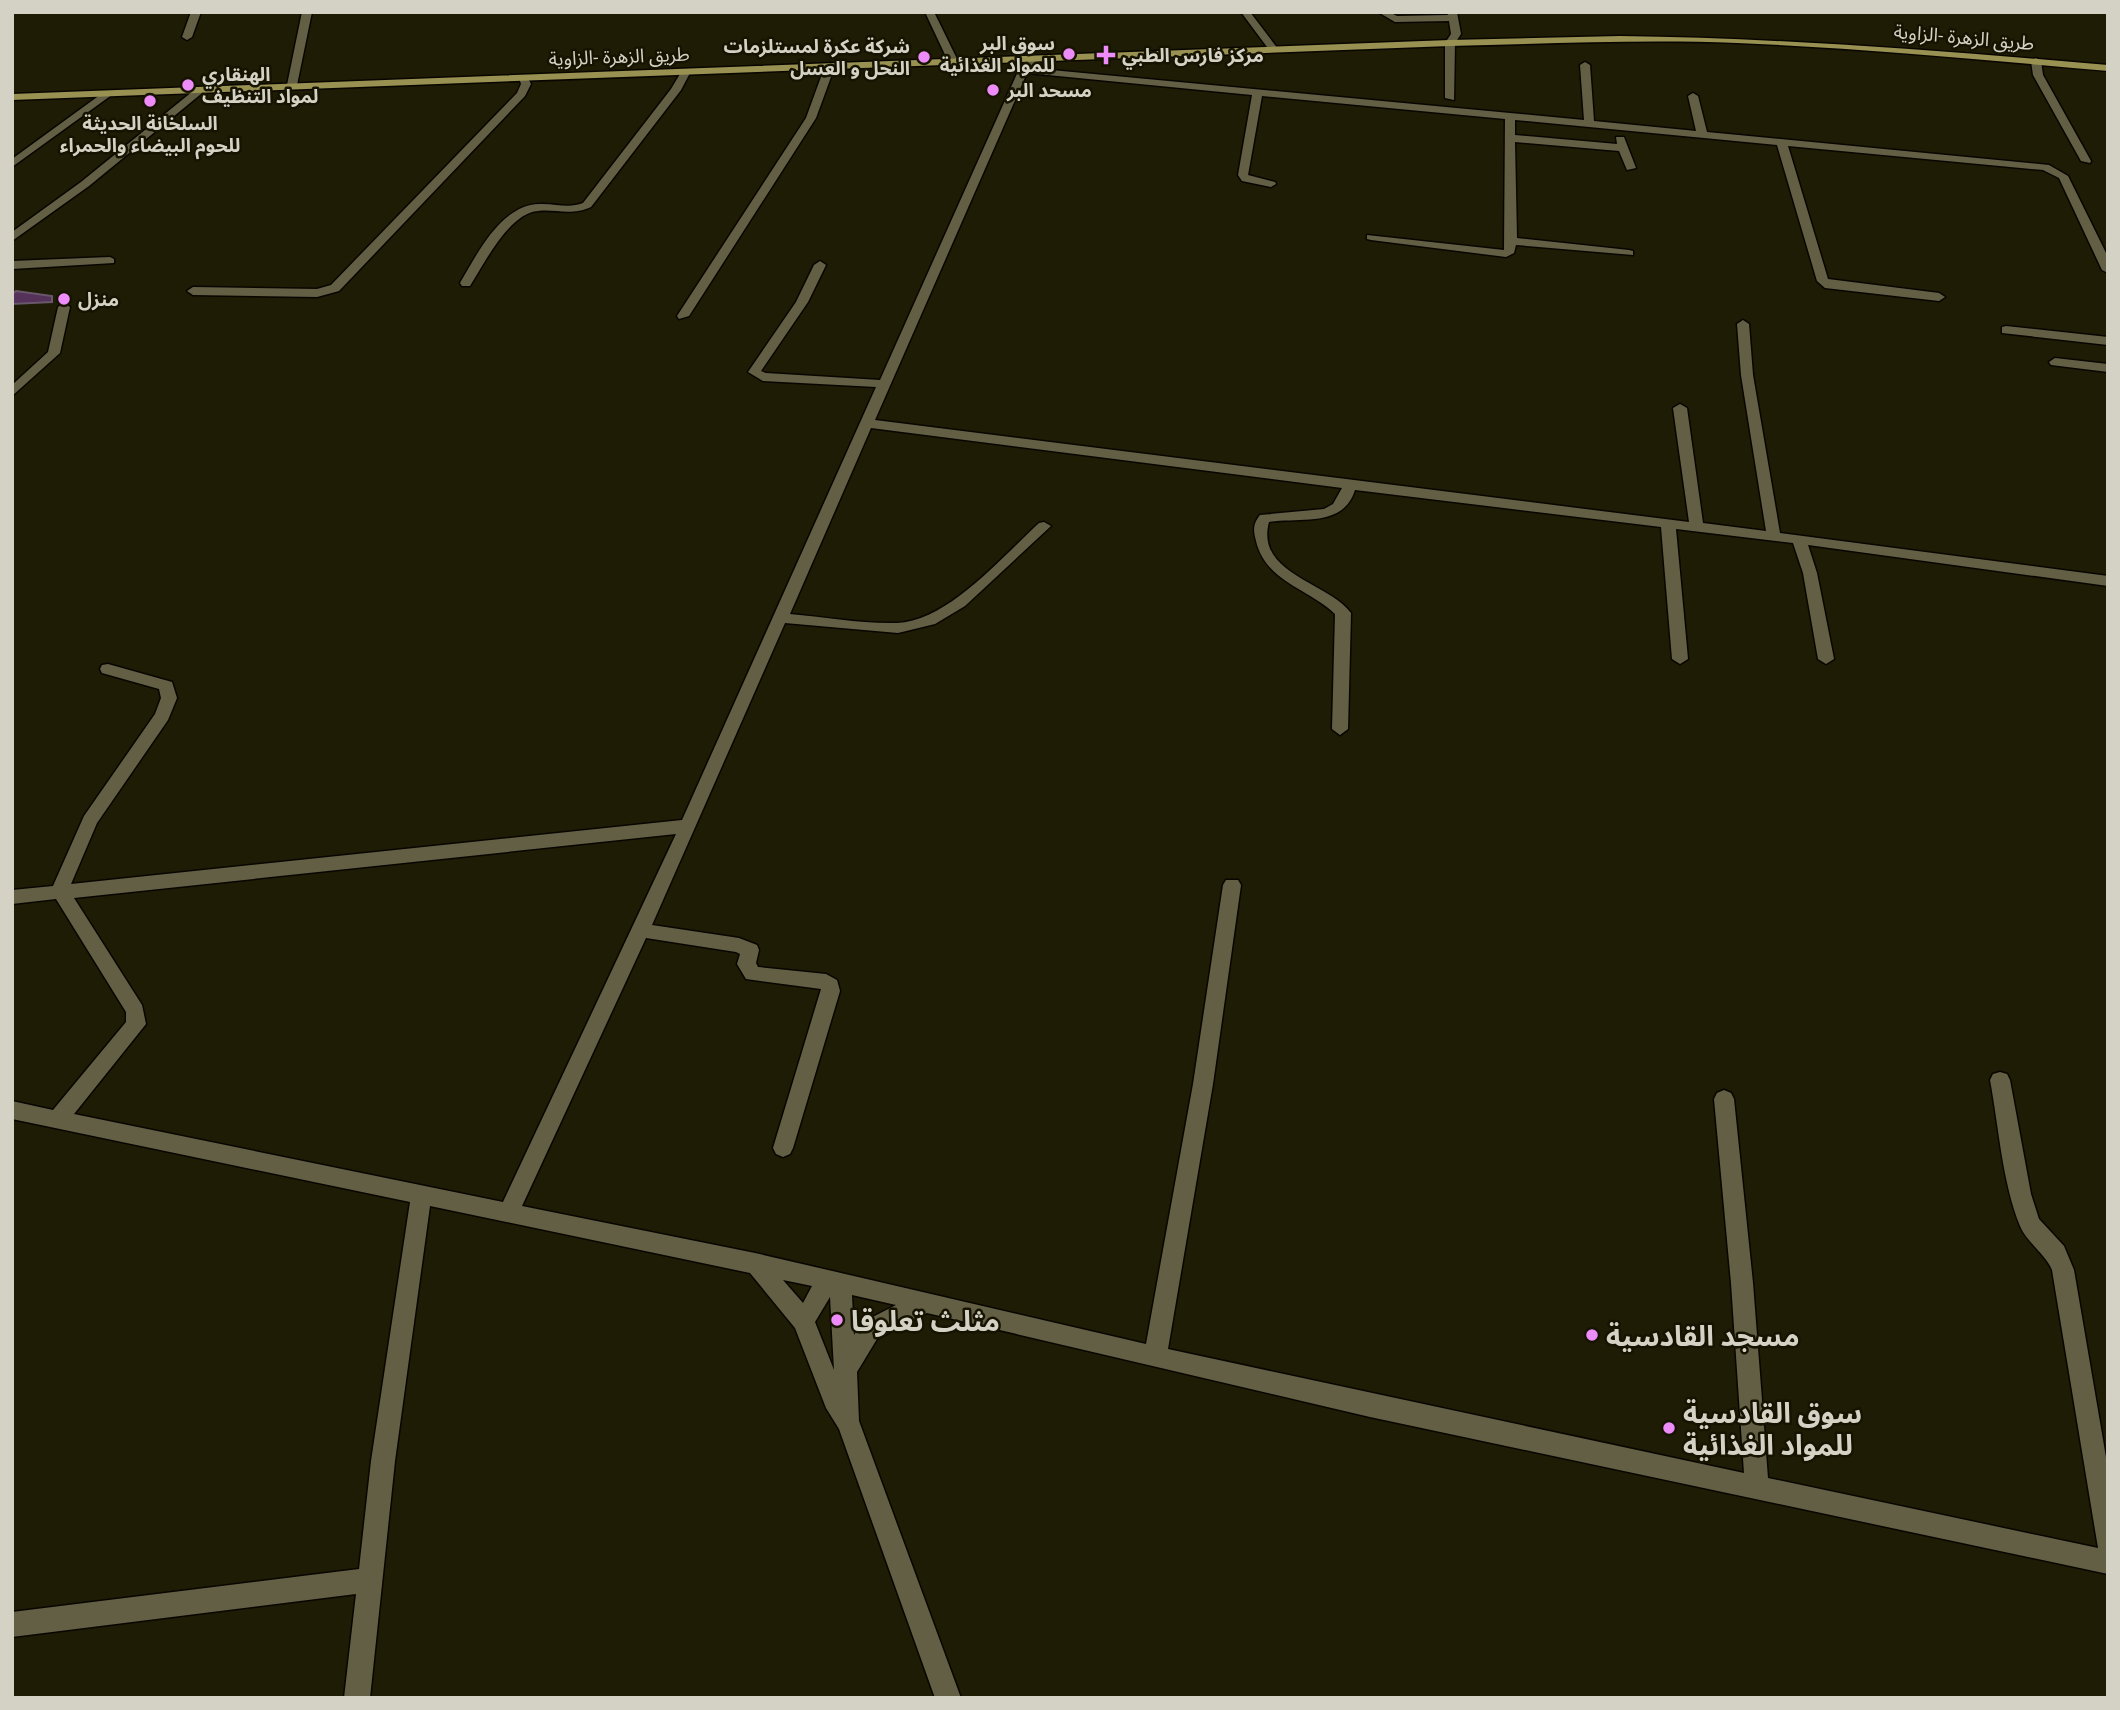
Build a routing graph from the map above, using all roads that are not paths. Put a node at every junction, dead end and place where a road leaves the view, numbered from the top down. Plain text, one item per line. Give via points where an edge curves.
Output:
1 (196, 12) edge
2 (307, 12) edge
3 (929, 12) edge
4 (1245, 12) edge
5 (1382, 12) edge
6 (1452, 15) edge
7 (187, 37) dead end
8 (1453, 38) junction
9 (1273, 49) junction
10 (1007, 60) joint
11 (953, 61) junction
12 (2036, 61) junction
13 (1028, 65) junction
14 (1586, 65) dead end
15 (830, 66) junction
16 (2108, 68) edge
17 (686, 71) junction
18 (524, 78) junction
19 (292, 85) junction
20 (202, 89) junction
21 (1258, 91) junction
22 (108, 94) junction
23 (1693, 96) dead end
24 (12, 97) edge
25 (1450, 97) dead end
26 (1510, 115) junction
27 (1589, 123) junction
28 (1615, 126) junction
29 (1702, 135) junction
30 (1511, 138) junction
31 (1782, 143) junction
32 (1623, 148) junction
33 (2087, 161) dead end
34 (12, 164) edge
35 (1631, 168) dead end
36 (1271, 184) dead end
37 (12, 237) edge
38 (1371, 237) dead end
39 (1511, 241) junction
40 (1629, 253) dead end
41 (110, 261) dead end
42 (12, 265) edge
43 (820, 265) dead end
44 (2108, 270) edge
45 (466, 284) dead end
46 (193, 291) dead end
47 (1940, 297) dead end
48 (64, 307) dead end
49 (683, 316) dead end
50 (1743, 324) dead end
51 (2006, 330) dead end
52 (2108, 341) edge
53 (2055, 362) dead end
54 (2108, 368) edge
55 (884, 384) junction
56 (12, 392) edge
57 (1680, 408) dead end
58 (865, 423) junction
59 (1350, 485) junction
60 (1668, 524) junction
61 (1044, 526) dead end
62 (1697, 528) junction
63 (1774, 537) junction
64 (1799, 540) junction
65 (2108, 581) edge
66 (780, 618) junction
67 (1680, 659) dead end
68 (1826, 659) dead end
69 (108, 668) dead end
70 (1340, 729) dead end
71 (688, 826) junction
72 (1232, 885) dead end
73 (60, 891) junction
74 (12, 897) edge
75 (640, 930) junction
76 (2000, 1080) dead end
77 (1724, 1099) dead end
78 (12, 1110) edge
79 (58, 1119) junction
80 (783, 1148) dead end
81 (421, 1197) junction
82 (509, 1212) junction
83 (755, 1263) junction
84 (834, 1282) junction
85 (925, 1302) junction
86 (804, 1321) junction
87 (1155, 1357) junction
88 (846, 1368) junction
89 (848, 1423) junction
90 (1757, 1488) junction
91 (2108, 1542) edge
92 (2108, 1562) edge
93 (369, 1580) junction
94 (12, 1625) edge
95 (356, 1698) edge
96 (948, 1698) edge

1 - 7 street
2 - 19 street
3 - 11 street
4 - 9 street
5 - 6 street via 1395,19
6 - 8 street
8 - 9 main road, طريق الزهرة -الزاوية
8 - 12 main road, طريق الزهرة -الزاوية via 1468,42 1734,40
8 - 25 street
9 - 13 main road, طريق الزهرة -الزاوية
10 - 11 main road, طريق الزهرة -الزاوية
10 - 13 street
11 - 15 main road, طريق الزهرة -الزاوية
12 - 16 main road, طريق الزهرة -الزاوية
12 - 33 street via 2038,75
13 - 21 street
13 - 55 street
14 - 27 street
15 - 17 main road, طريق الزهرة -الزاوية
15 - 49 street via 811,118
17 - 18 main road, طريق الزهرة -الزاوية
17 - 45 street via 587,205 523,210 479,259
18 - 19 main road, طريق الزهرة -الزاوية
18 - 46 street via 521,94 335,288 317,293
19 - 20 main road, طريق الزهرة -الزاوية
20 - 22 main road, طريق الزهرة -الزاوية
20 - 37 street
21 - 26 street
21 - 36 street via 1243,175
22 - 24 main road, طريق الزهرة -الزاوية
22 - 34 street
23 - 29 street
26 - 27 street
26 - 30 street
27 - 28 street
28 - 29 street
28 - 32 street
29 - 31 street
30 - 32 street
30 - 39 street
31 - 44 street via 2053,170 2063,176
31 - 47 street via 1825,283
32 - 35 street
38 - 39 street via 1506,254
39 - 40 street
41 - 42 street
43 - 55 street via 802,302 754,372 763,377
48 - 56 street via 54,353
50 - 63 street
51 - 52 street
53 - 54 street
55 - 58 street
57 - 62 street
58 - 59 street
58 - 66 street
59 - 60 street
59 - 70 street via 1348,496 1334,511 1272,516 1261,525 1264,554 1270,564 1324,596 1343,613
60 - 62 street
60 - 67 street
61 - 66 street via 960,603 930,620 898,628
62 - 63 street
63 - 64 street
64 - 65 street
64 - 68 street
66 - 71 street
69 - 73 street via 166,686 169,698 163,716 90,815
71 - 73 street
71 - 75 street
72 - 87 street
73 - 74 street
73 - 79 street via 135,1011 136,1024
75 - 80 street via 739,944 750,950 746,964 753,974 830,985
75 - 82 street
76 - 91 street via 2030,1224 2056,1253 2063,1270
77 - 90 street
78 - 79 street
79 - 81 street
81 - 82 street
81 - 93 street
82 - 83 street
83 - 84 street
83 - 86 street
84 - 85 street
84 - 86 street
84 - 88 street
85 - 87 street
85 - 88 street via 869,1331
86 - 89 street via 834,1400
87 - 90 street
88 - 89 street
89 - 96 street
90 - 92 street
93 - 94 street
93 - 95 street

